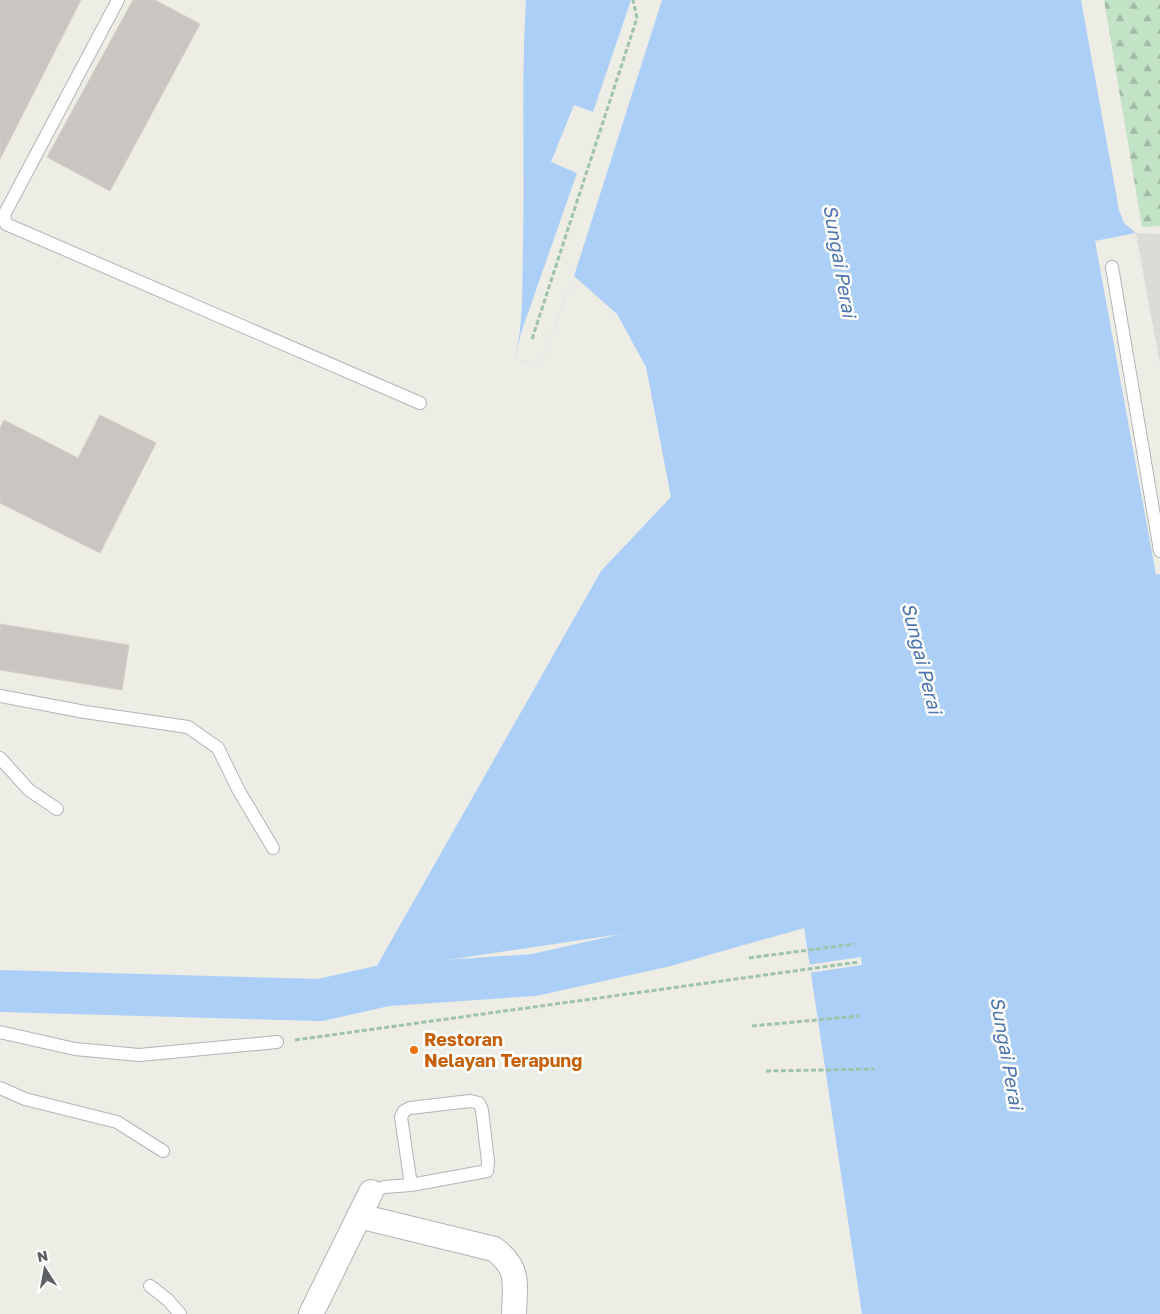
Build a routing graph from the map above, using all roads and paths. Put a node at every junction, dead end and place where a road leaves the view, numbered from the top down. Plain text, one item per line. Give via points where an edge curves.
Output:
1 (118, 0) edge
2 (633, 0) edge
3 (2, 214) edge
4 (1112, 267) dead end
5 (532, 338) dead end
6 (420, 403) dead end
7 (1160, 551) edge
8 (0, 696) edge
9 (0, 758) edge
10 (57, 809) dead end
11 (273, 848) dead end
12 (854, 944) dead end
13 (748, 958) dead end
14 (859, 962) dead end
15 (859, 1016) dead end
16 (752, 1026) dead end
17 (0, 1032) edge
18 (278, 1042) joint
19 (874, 1069) dead end
20 (766, 1071) dead end
21 (0, 1088) edge
22 (163, 1151) dead end
23 (411, 1185) junction
24 (371, 1192) joint
25 (359, 1216) junction
26 (150, 1286) dead end
27 (180, 1314) edge
28 (310, 1314) edge
29 (514, 1314) edge

1 - 3 lane
2 - 5 path via 636,18
3 - 6 lane via 6,224
4 - 7 lane
8 - 11 lane via 188,727 218,748
9 - 10 lane via 29,790
12 - 13 path
14 - 18 path
15 - 16 path
17 - 18 lane via 75,1049 138,1055
19 - 20 path
21 - 22 lane via 51,1106 117,1122
23 - 23 lane via 402,1117 404,1111 461,1102 479,1103 487,1171
23 - 24 lane via 384,1187
24 - 25 street
25 - 28 street
25 - 29 street via 494,1249 506,1258 515,1272
26 - 27 lane

